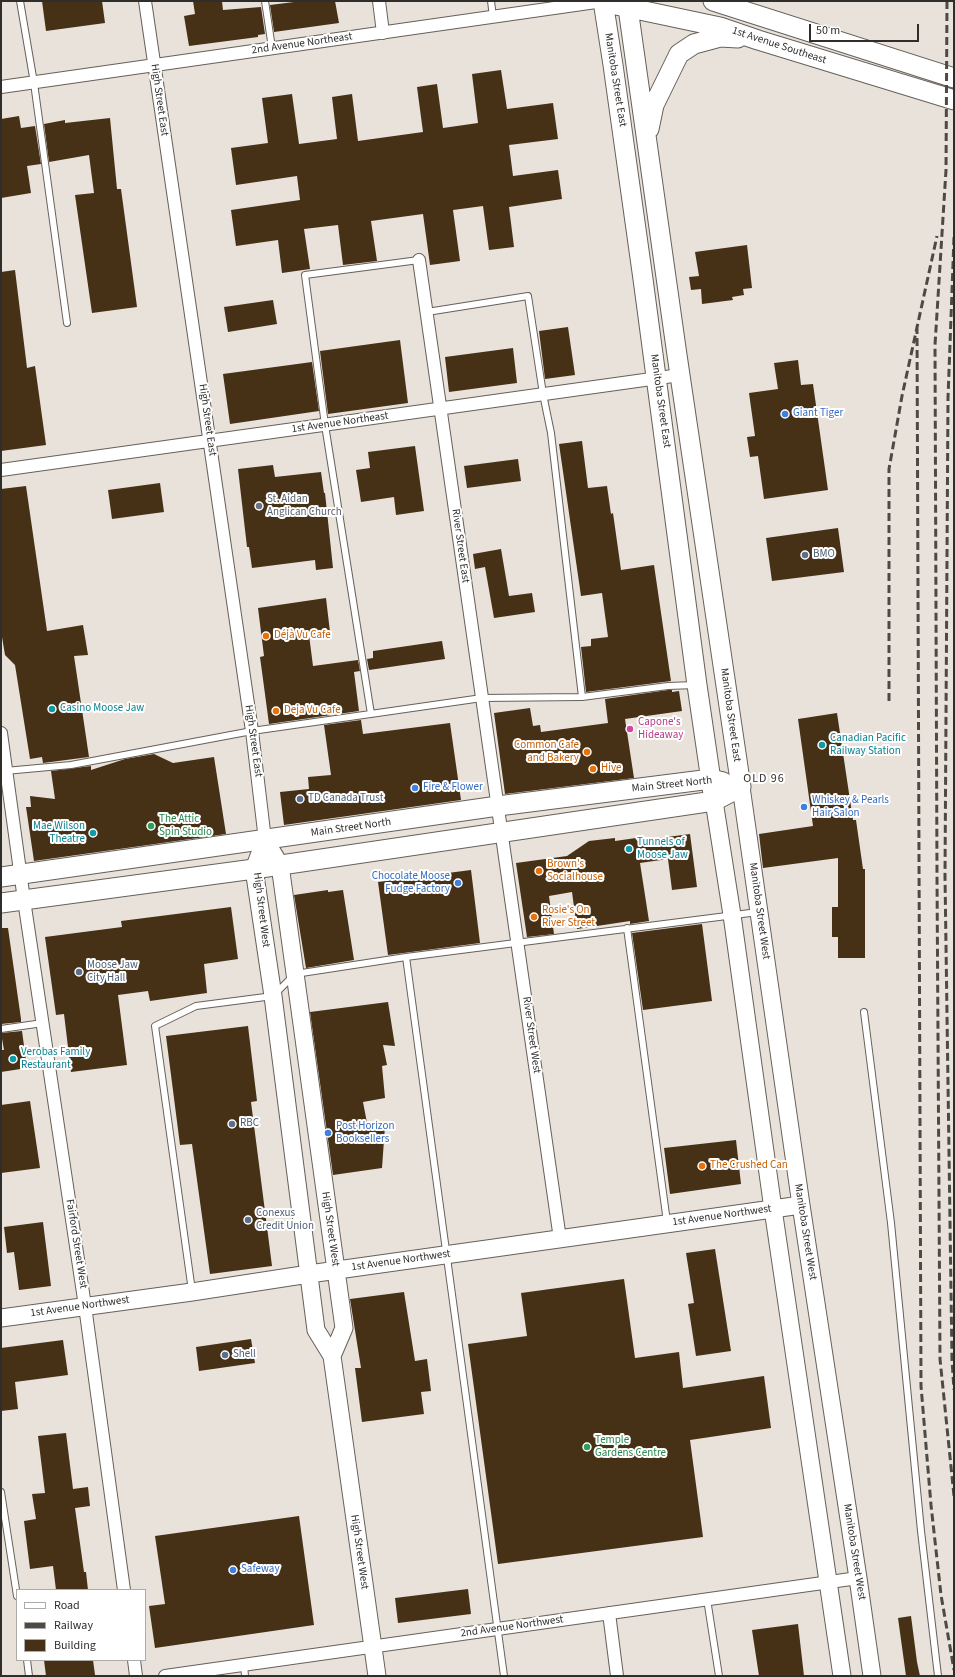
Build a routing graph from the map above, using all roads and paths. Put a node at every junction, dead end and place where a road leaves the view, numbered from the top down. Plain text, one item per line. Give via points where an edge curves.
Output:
1 (20, 1) edge
2 (145, 1) edge
3 (265, 1) edge
4 (379, 1) edge
5 (491, 1) edge
6 (603, 1) edge
7 (713, 1) edge
8 (627, 4) edge
9 (493, 17) junction
10 (383, 33) junction
11 (758, 40) junction
12 (272, 48) junction
13 (154, 65) junction
14 (954, 78) edge
15 (34, 82) junction
16 (1, 87) edge
17 (954, 100) edge
18 (646, 141) junction
19 (419, 260) joint
20 (427, 312) junction
21 (67, 323) dead end
22 (680, 375) junction
23 (657, 378) junction
24 (543, 394) junction
25 (440, 409) junction
26 (325, 425) junction
27 (210, 441) junction
28 (1, 470) edge
29 (697, 685) junction
30 (582, 697) junction
31 (482, 698) junction
32 (371, 714) junction
33 (252, 731) junction
34 (1, 733) edge
35 (4, 772) edge
36 (711, 779) junction
37 (741, 787) junction
38 (714, 801) junction
39 (498, 806) junction
40 (502, 832) junction
41 (266, 840) junction
42 (280, 865) junction
43 (254, 869) junction
44 (21, 874) junction
45 (1, 878) edge
46 (24, 900) junction
47 (1, 903) edge
48 (760, 911) junction
49 (732, 915) junction
50 (627, 928) junction
51 (518, 942) junction
52 (406, 957) junction
53 (295, 974) junction
54 (273, 996) junction
55 (864, 1012) dead end
56 (43, 1023) junction
57 (1, 1029) edge
58 (801, 1205) junction
59 (773, 1209) junction
60 (667, 1224) junction
61 (560, 1239) junction
62 (446, 1255) junction
63 (336, 1271) junction
64 (309, 1274) junction
65 (192, 1292) junction
66 (86, 1306) junction
67 (1, 1318) edge
68 (332, 1356) junction
69 (1, 1492) edge
70 (858, 1578) junction
71 (828, 1582) junction
72 (124, 1589) edge
73 (16, 1590) edge
74 (707, 1599) junction
75 (609, 1613) junction
76 (497, 1629) junction
77 (373, 1646) junction
78 (27, 1661) edge
79 (134, 1661) edge
80 (245, 1670) edge
81 (29, 1676) edge
82 (136, 1676) edge
83 (165, 1676) edge
84 (377, 1676) edge
85 (504, 1676) edge
86 (617, 1676) edge
87 (719, 1676) edge
88 (842, 1676) edge
89 (872, 1676) edge
90 (938, 1676) edge

1 - 15 lane
2 - 13 street, High Street East
3 - 12 lane
4 - 10 street
5 - 9 lane
6 - 8 main road, 1st Avenue Southeast
6 - 9 street, 2nd Avenue Northeast
6 - 23 main road, Manitoba Street East
7 - 14 main road, 1st Avenue Southeast
8 - 11 main road, 1st Avenue Southeast via 720,27
8 - 18 main road, Manitoba Street East
9 - 10 street, 2nd Avenue Northeast
10 - 12 street, 2nd Avenue Northeast
11 - 17 main road, 1st Avenue Southeast
11 - 18 main road via 720,37 694,44 679,54 654,105
12 - 13 street, 2nd Avenue Northeast
13 - 15 street, 2nd Avenue Northeast
13 - 27 street, High Street East
15 - 16 street, 2nd Avenue Northeast
15 - 21 lane
18 - 22 main road, Manitoba Street East
19 - 20 street, River Street East
19 - 26 lane via 305,275
20 - 24 lane via 528,296
20 - 25 street, River Street East
22 - 23 street, 1st Avenue Northeast
22 - 37 main road, Manitoba Street East
23 - 24 street, 1st Avenue Northeast
23 - 29 main road, Manitoba Street East
24 - 25 street, 1st Avenue Northeast
24 - 30 lane via 551,433
25 - 26 street, 1st Avenue Northeast
25 - 31 street, River Street East
26 - 27 street, 1st Avenue Northeast
26 - 32 lane
27 - 28 street, 1st Avenue Northeast
27 - 33 street, High Street East
29 - 30 lane via 668,686
29 - 36 main road, Manitoba Street East
30 - 31 lane
31 - 32 lane
31 - 39 street, River Street East
32 - 33 lane
33 - 35 lane via 71,765
33 - 41 street, High Street East
34 - 35 street, Fairford Street West
35 - 44 street, Fairford Street West
36 - 37 main road, Main Street North
36 - 38 main road, Manitoba Street East
36 - 39 main road, Main Street North
37 - 38 main road, Main Street North
37 - 48 main road, Manitoba Street West
38 - 40 main road, Main Street North
38 - 49 main road
39 - 40 street, River Street East
39 - 41 main road, Main Street North
40 - 42 main road, Main Street North
40 - 51 street, River Street West
41 - 42 main road, High Street West
41 - 43 main road, High Street West
41 - 44 main road, Main Street North
42 - 43 main road, Main Street North
42 - 53 main road, High Street West
43 - 46 main road, Main Street North
43 - 54 main road, High Street West
44 - 45 main road, Main Street North
44 - 46 street, Fairford Street West
46 - 47 main road, Main Street North
46 - 56 street, Fairford Street West
48 - 49 lane
48 - 58 main road, Manitoba Street West
49 - 50 lane
49 - 59 main road
50 - 51 lane
50 - 60 lane
51 - 52 lane
51 - 61 street, River Street West
52 - 53 lane
52 - 62 lane
53 - 54 lane
53 - 63 main road, High Street West
54 - 64 main road, High Street West
54 - 65 lane via 196,1006 155,1026
55 - 90 lane via 891,1223
56 - 57 lane
56 - 66 street, Fairford Street West
58 - 59 main road, 1st Avenue Northwest
58 - 70 main road, Manitoba Street West
59 - 60 main road, 1st Avenue Northwest
59 - 71 main road
60 - 61 main road, 1st Avenue Northwest
61 - 62 main road, 1st Avenue Northwest
62 - 63 main road, 1st Avenue Northwest
62 - 76 lane
63 - 64 main road, 1st Avenue Northwest
63 - 68 main road, High Street West via 344,1328
64 - 65 main road, 1st Avenue Northwest
64 - 68 main road, High Street West via 316,1330
65 - 66 main road, 1st Avenue Northwest
66 - 67 main road, 1st Avenue Northwest
66 - 72 street, Fairford Street West
68 - 77 main road, High Street West
69 - 73 lane
70 - 71 street, 2nd Avenue Northwest
70 - 89 main road, Manitoba Street West
71 - 74 street, 2nd Avenue Northwest
71 - 88 main road
74 - 75 street, 2nd Avenue Northwest
74 - 87 lane
75 - 76 street, 2nd Avenue Northwest
75 - 86 street
76 - 77 street, 2nd Avenue Northwest
76 - 85 lane
77 - 80 street, 2nd Avenue Northwest
77 - 84 main road, High Street West
78 - 81 lane
79 - 82 street
80 - 83 street, 2nd Avenue Northwest

